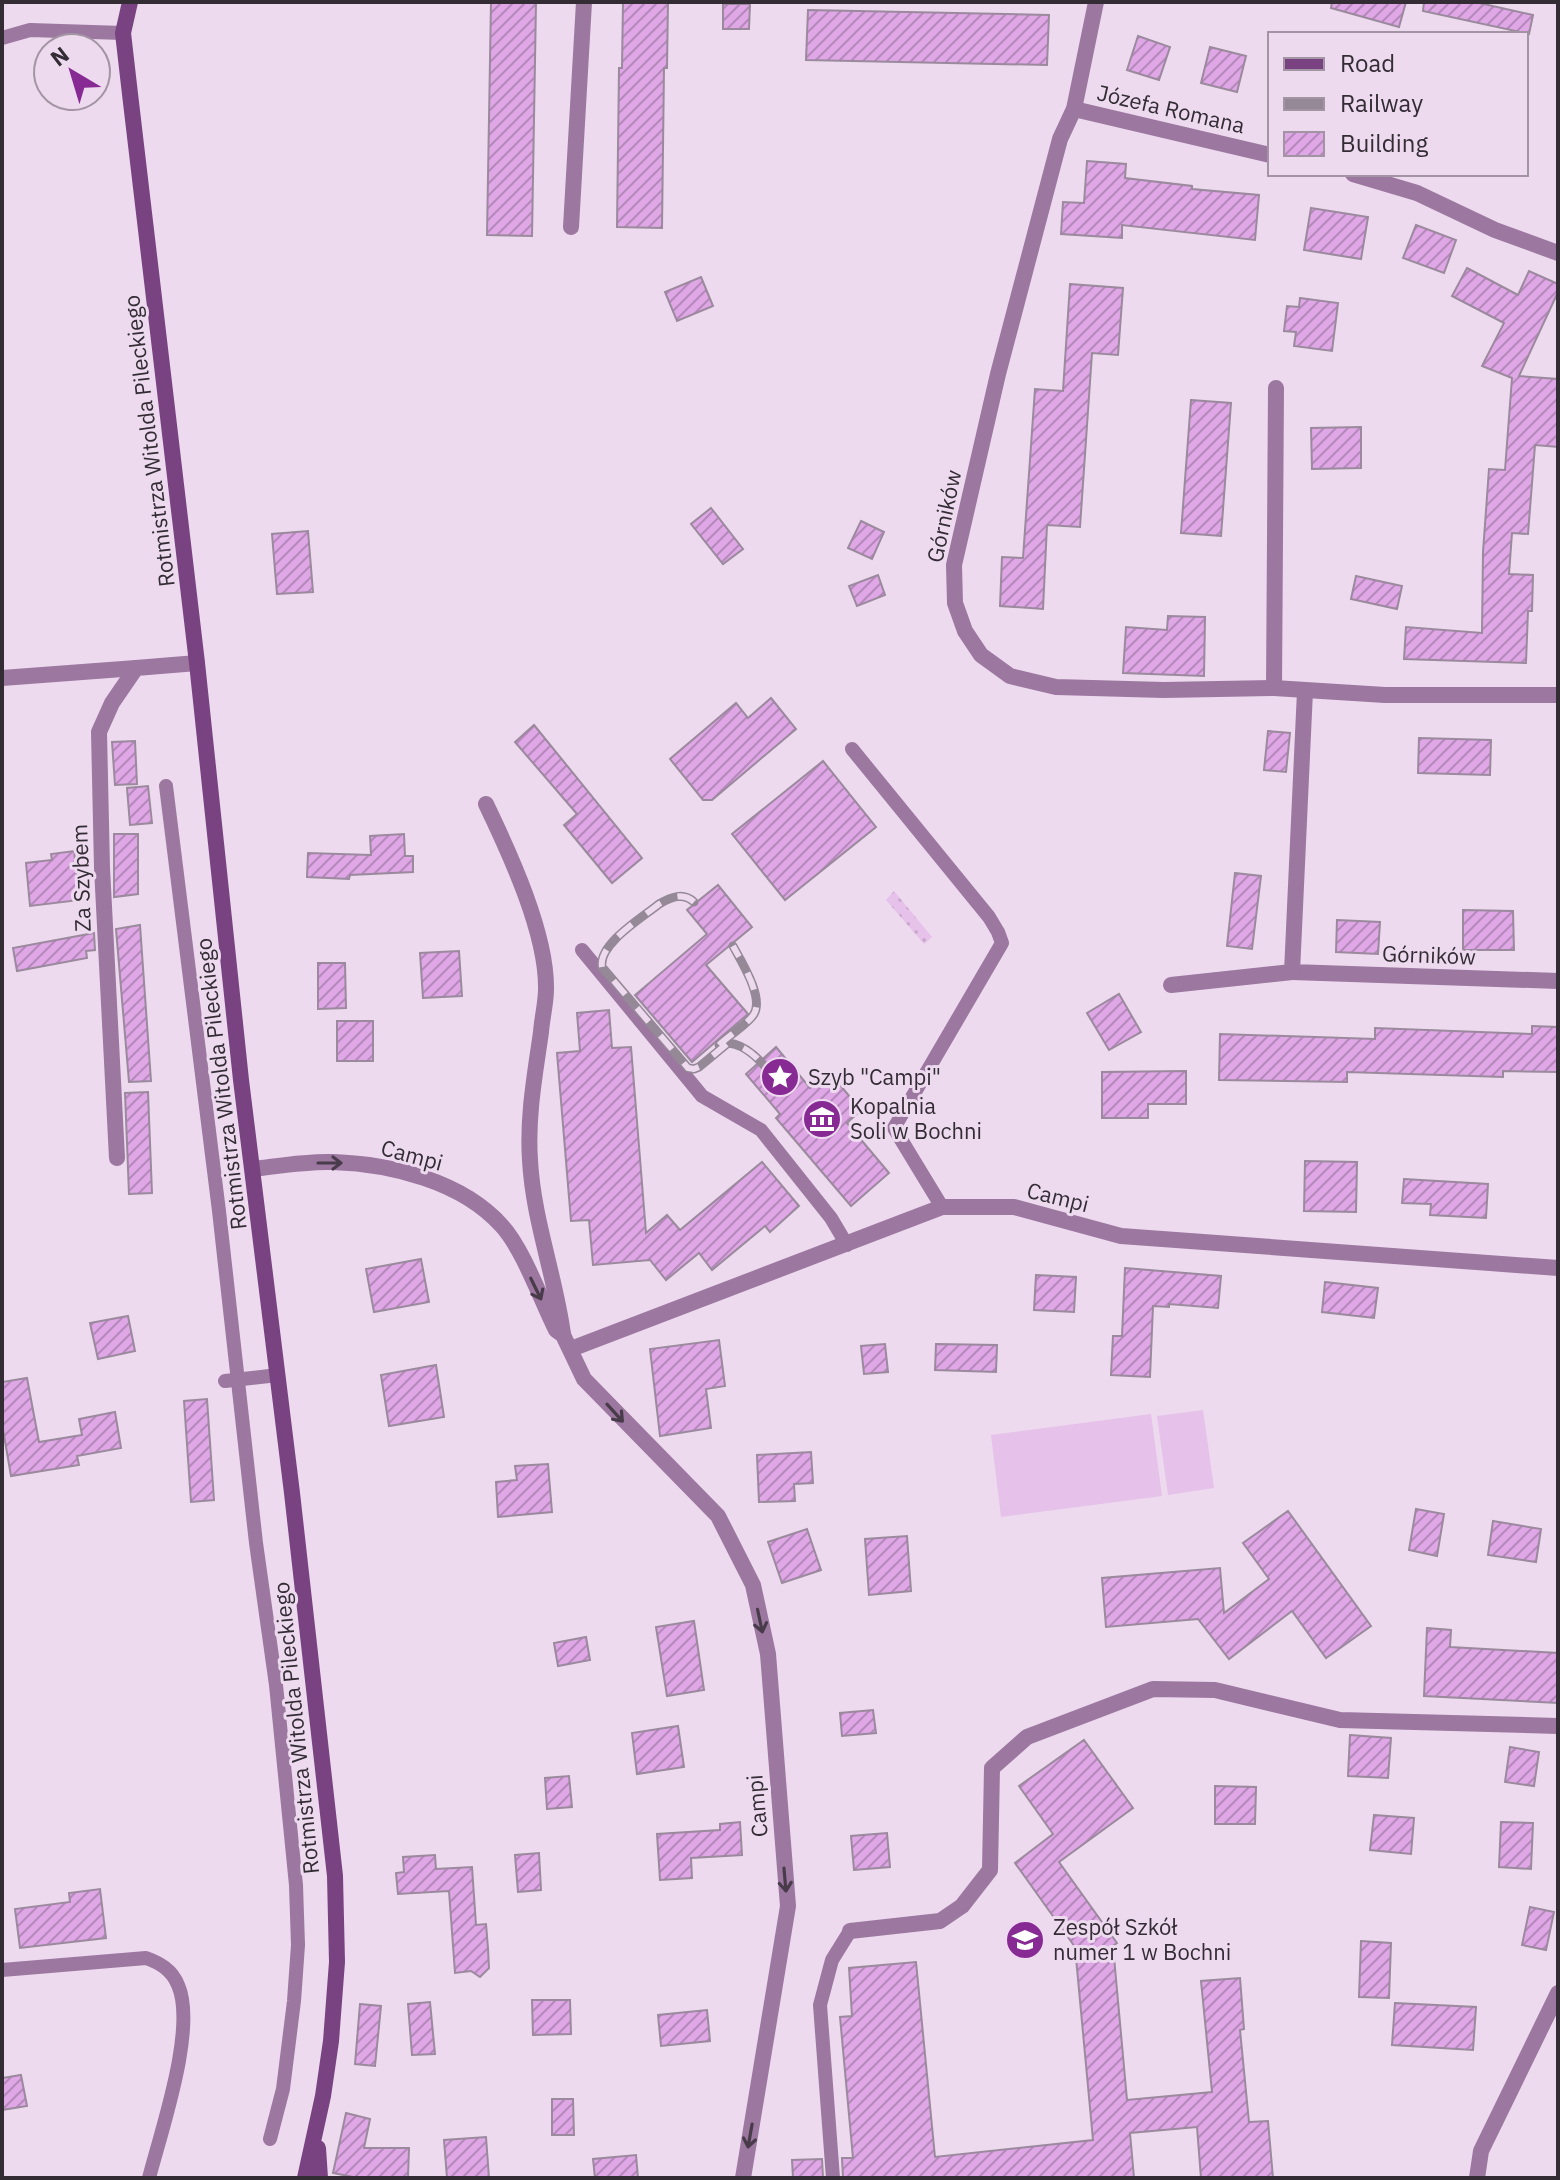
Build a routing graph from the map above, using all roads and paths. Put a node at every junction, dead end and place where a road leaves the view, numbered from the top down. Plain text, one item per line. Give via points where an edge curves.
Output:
1 (130, 2) edge
2 (584, 2) edge
3 (1096, 2) edge
4 (123, 33) junction
5 (2, 38) edge
6 (1074, 109) junction
7 (1268, 155) edge
8 (1360, 176) edge
9 (571, 227) dead end
10 (1558, 253) edge
11 (1276, 388) dead end
12 (197, 663) junction
13 (136, 668) junction
14 (2, 678) edge
15 (1274, 688) junction
16 (1305, 691) junction
17 (1558, 695) edge
18 (852, 749) dead end
19 (166, 786) dead end
20 (486, 804) dead end
21 (582, 950) dead end
22 (1292, 972) junction
23 (1558, 981) edge
24 (1171, 985) dead end
25 (117, 1158) dead end
26 (253, 1169) junction
27 (942, 1207) junction
28 (847, 1245) junction
29 (1558, 1268) edge
30 (567, 1342) junction
31 (278, 1375) junction
32 (231, 1380) junction
33 (1558, 1726) edge
34 (850, 1931) joint
35 (2, 1970) edge
36 (1558, 1993) edge
37 (316, 2131) junction
38 (270, 2139) dead end
39 (149, 2178) edge
40 (305, 2178) edge
41 (320, 2178) edge
42 (743, 2178) edge
43 (833, 2178) edge
44 (1477, 2178) edge

1 - 4 main road, Rotmistrza Witolda Pileckiego
2 - 9 street
3 - 6 street, Józefa Romana
4 - 5 lane via 30,30
4 - 12 main road, Rotmistrza Witolda Pileckiego
6 - 7 street, Józefa Romana
6 - 15 street, Górników via 1060,139 998,374 954,565 955,603 981,655 1010,676 1056,687
8 - 10 street via 1417,193
11 - 15 street
12 - 13 street
12 - 26 main road, Rotmistrza Witolda Pileckiego
13 - 14 street
13 - 25 street, Za Szybem via 99,732
15 - 16 street, Górników
16 - 17 street, Górników
16 - 22 street
18 - 27 lane via 989,917 1002,943 894,1128
19 - 32 lane via 218,1196
20 - 30 street via 508,849 544,955 546,991 528,1125 530,1165 541,1238
21 - 28 lane via 702,1096 761,1130
22 - 23 street, Górników
22 - 24 street, Górników
26 -> 30 street, Campi via 330,1162 383,1167 448,1187 503,1227
26 - 31 main road, Rotmistrza Witolda Pileckiego
27 - 28 street, Campi
27 - 29 street, Campi via 1014,1207 1121,1236
28 - 30 street, Campi
30 -> 42 street, Campi via 584,1379 718,1516 753,1585 768,1654 788,1906
31 - 32 lane
31 - 37 main road, Rotmistrza Witolda Pileckiego via 336,1890 333,2019
32 - 38 lane via 276,1685 296,1885 294,2001 283,2089
33 - 34 street via 1340,1720 1215,1690 1153,1689 1027,1737 992,1768 990,1870 962,1906 940,1921
34 - 43 lane via 832,1960 820,2005
35 - 39 lane via 146,1958 173,1975 182,1995 183,2034
36 - 44 street via 1481,2151
37 - 40 main road, Rotmistrza Witolda Pileckiego
37 - 41 main road, Rotmistrza Witolda Pileckiego

